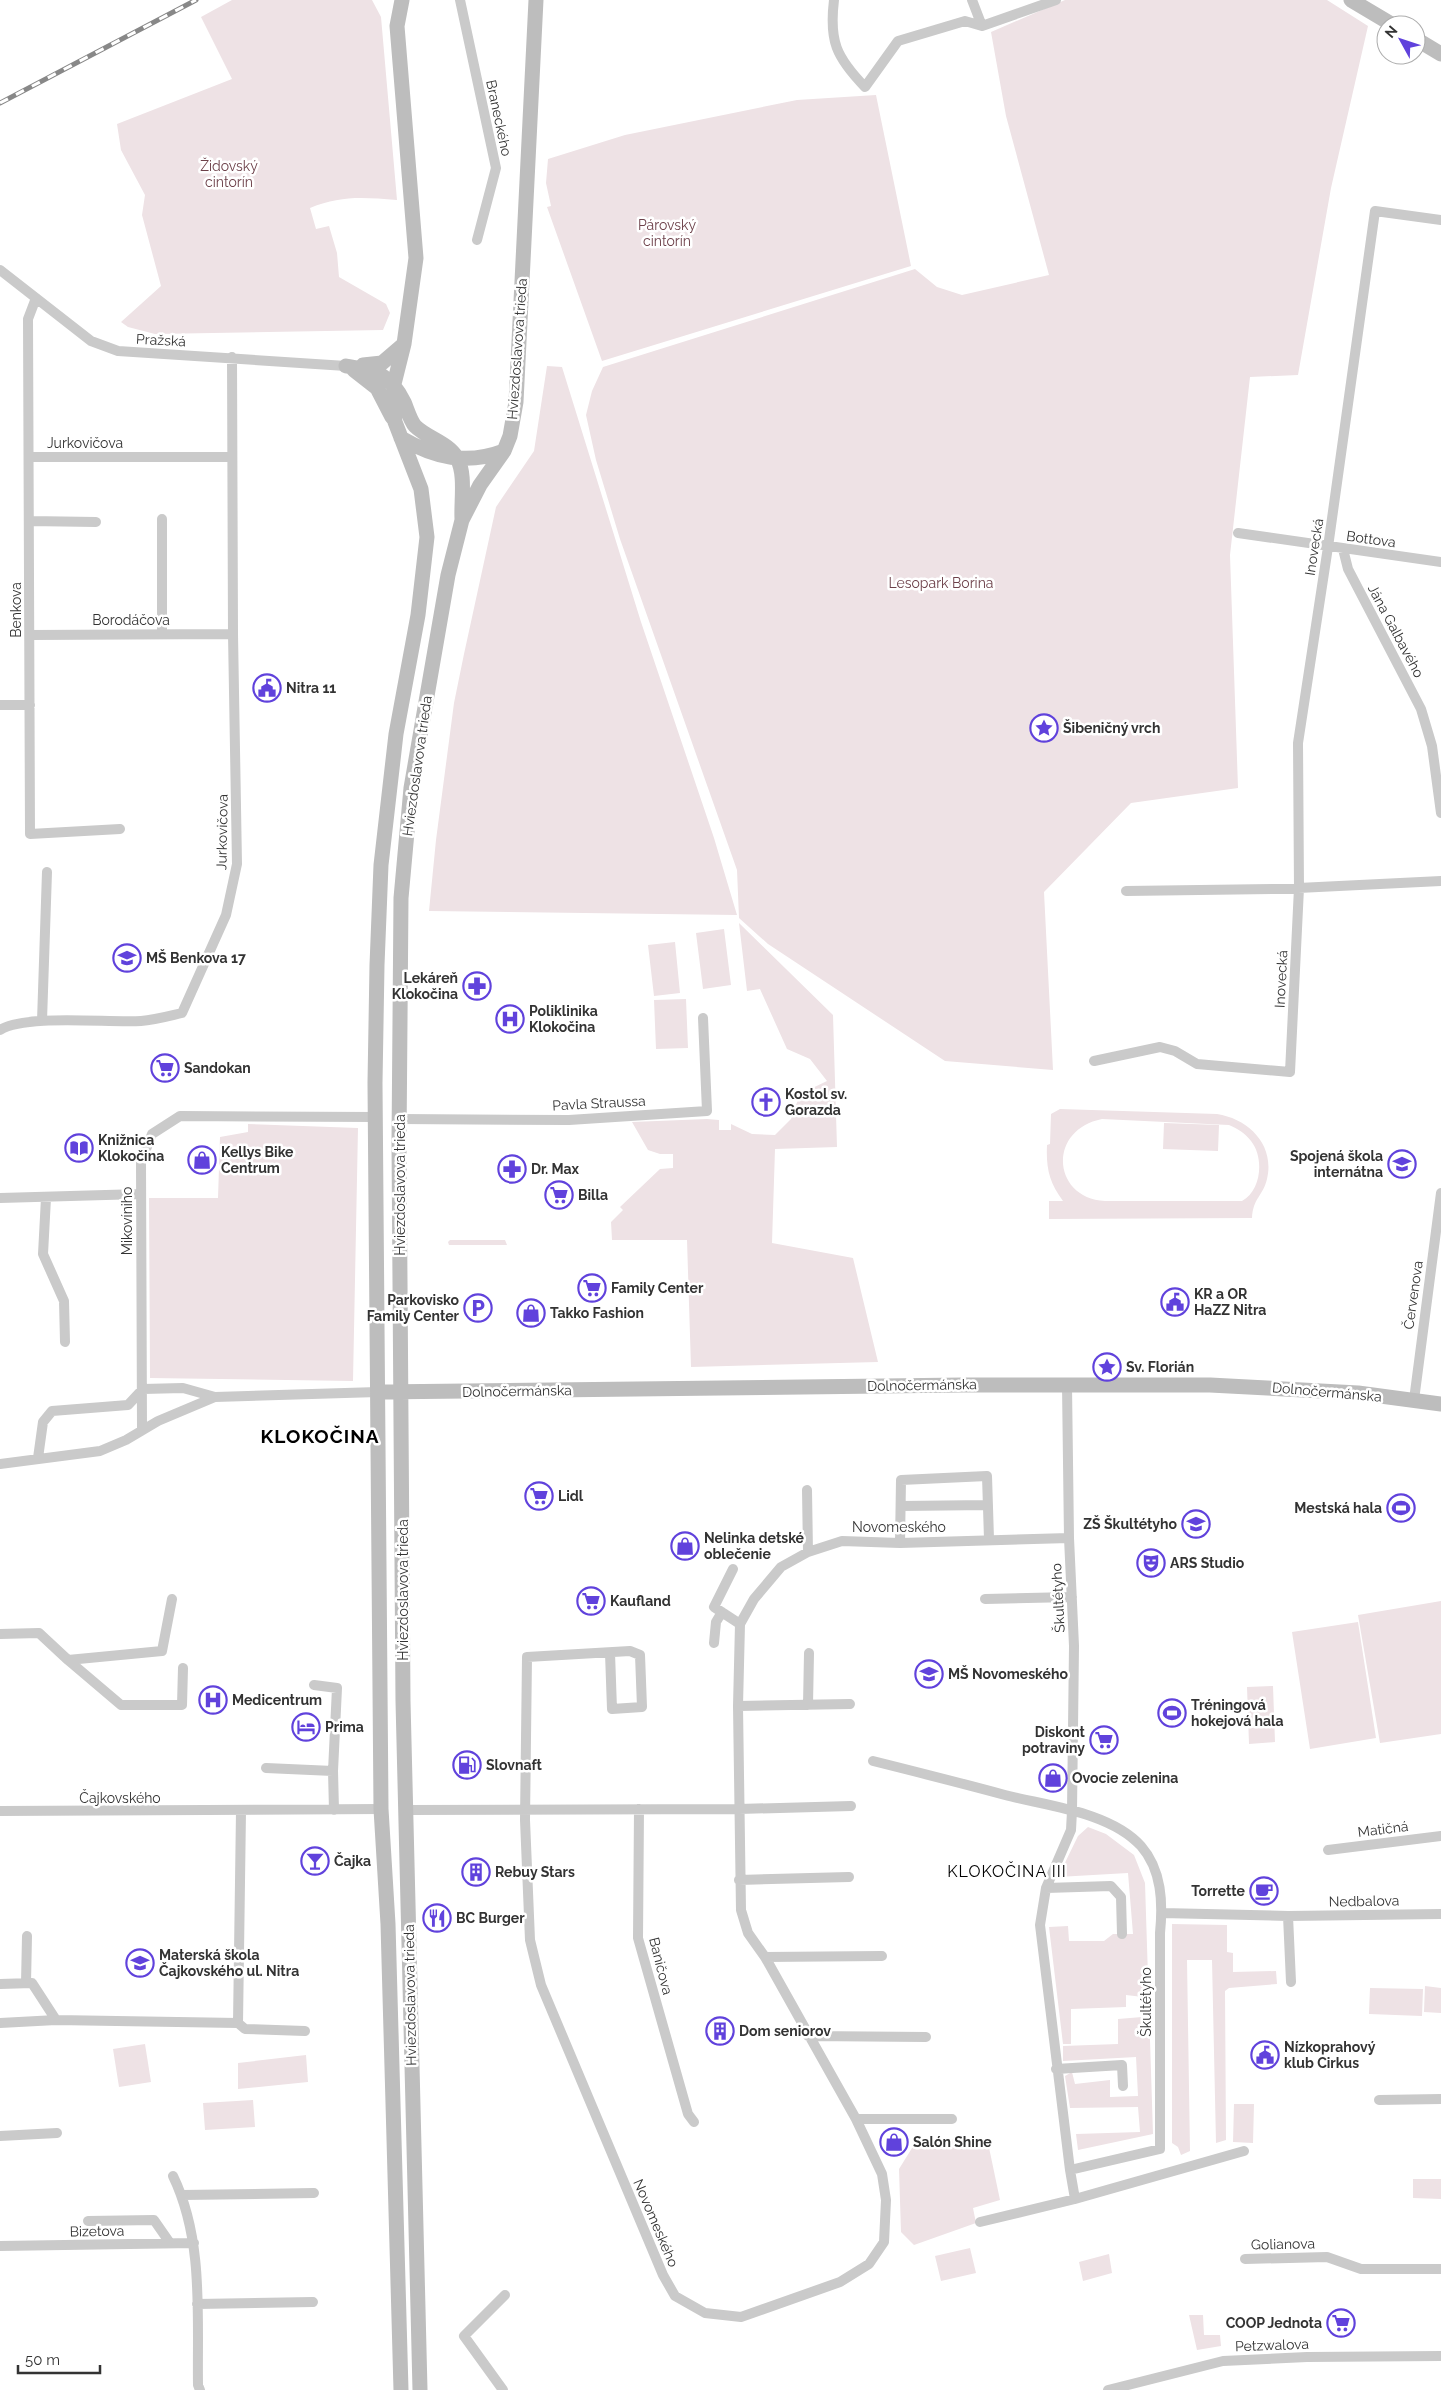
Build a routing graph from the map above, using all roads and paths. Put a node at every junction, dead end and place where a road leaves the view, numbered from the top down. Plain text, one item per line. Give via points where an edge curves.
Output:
1 (402, 0) edge
2 (460, 0) edge
3 (536, 0) edge
4 (834, 0) edge
5 (972, 0) edge
6 (1056, 0) edge
7 (1351, 0) edge
8 (1376, 15) edge
9 (982, 26) junction
10 (1426, 45) edge
11 (1441, 54) edge
12 (1441, 220) edge
13 (477, 240) dead end
14 (0, 270) edge
15 (36, 298) junction
16 (404, 344) junction
17 (232, 357) junction
18 (346, 366) junction
19 (394, 384) junction
20 (395, 422) junction
21 (401, 438) junction
22 (504, 451) junction
23 (29, 457) junction
24 (232, 457) junction
25 (458, 458) junction
26 (162, 519) dead end
27 (462, 520) junction
28 (29, 521) junction
29 (96, 522) dead end
30 (1238, 533) dead end
31 (1328, 547) junction
32 (1343, 549) junction
33 (1441, 562) edge
34 (162, 634) junction
35 (233, 634) junction
36 (30, 635) junction
37 (0, 705) edge
38 (30, 705) junction
39 (1441, 813) edge
40 (120, 829) dead end
41 (46, 872) dead end
42 (1441, 881) edge
43 (1299, 888) junction
44 (1126, 890) dead end
45 (703, 1018) dead end
46 (42, 1021) junction
47 (0, 1030) edge
48 (1094, 1061) dead end
49 (376, 1117) junction
50 (399, 1119) junction
51 (1441, 1193) edge
52 (141, 1194) junction
53 (0, 1198) edge
54 (46, 1198) junction
55 (65, 1342) dead end
56 (1067, 1385) junction
57 (143, 1389) junction
58 (378, 1392) junction
59 (402, 1393) junction
60 (215, 1397) junction
61 (1414, 1400) junction
62 (1441, 1404) edge
63 (142, 1430) junction
64 (38, 1458) junction
65 (0, 1464) edge
66 (807, 1490) dead end
67 (988, 1504) junction
68 (901, 1506) junction
69 (1069, 1538) junction
70 (989, 1539) junction
71 (900, 1543) junction
72 (808, 1552) junction
73 (732, 1569) dead end
74 (1072, 1597) junction
75 (172, 1599) dead end
76 (985, 1599) dead end
77 (722, 1612) junction
78 (379, 1618) junction
79 (402, 1618) junction
80 (740, 1624) junction
81 (0, 1634) edge
82 (714, 1643) dead end
83 (610, 1653) junction
84 (809, 1653) dead end
85 (68, 1660) junction
86 (183, 1668) dead end
87 (314, 1685) dead end
88 (850, 1704) dead end
89 (808, 1705) junction
90 (738, 1706) junction
91 (873, 1761) dead end
92 (266, 1768) dead end
93 (333, 1770) junction
94 (851, 1806) dead end
95 (382, 1809) junction
96 (638, 1809) junction
97 (334, 1810) junction
98 (406, 1810) junction
99 (738, 1810) junction
100 (241, 1811) junction
101 (526, 1811) junction
102 (1072, 1811) junction
103 (0, 1812) edge
104 (1441, 1836) edge
105 (1328, 1850) dead end
106 (848, 1877) dead end
107 (739, 1880) junction
108 (1046, 1888) junction
109 (1162, 1913) junction
110 (1441, 1914) edge
111 (1288, 1916) junction
112 (1122, 1934) dead end
113 (27, 1936) dead end
114 (764, 1956) junction
115 (882, 1956) dead end
116 (1291, 1982) dead end
117 (26, 1983) junction
118 (0, 1984) edge
119 (56, 2020) junction
120 (0, 2022) edge
121 (238, 2023) junction
122 (306, 2031) dead end
123 (808, 2036) junction
124 (926, 2037) dead end
125 (1056, 2069) junction
126 (1123, 2086) dead end
127 (1441, 2099) edge
128 (1380, 2100) dead end
129 (952, 2118) dead end
130 (856, 2119) junction
131 (694, 2122) dead end
132 (57, 2133) dead end
133 (0, 2136) edge
134 (1244, 2151) dead end
135 (1070, 2170) junction
136 (173, 2176) dead end
137 (314, 2193) dead end
138 (182, 2195) junction
139 (1075, 2199) junction
140 (88, 2221) dead end
141 (980, 2222) dead end
142 (170, 2243) junction
143 (194, 2243) junction
144 (0, 2246) edge
145 (1245, 2259) dead end
146 (1441, 2269) edge
147 (504, 2295) dead end
148 (313, 2302) dead end
149 (197, 2304) junction
150 (1441, 2356) edge
151 (200, 2390) edge
152 (401, 2390) edge
153 (420, 2390) edge
154 (503, 2390) edge
155 (1108, 2390) edge

1 - 16 street, Hviezdoslavova trieda via 397,26 416,258
2 - 13 street, Braneckého via 496,168
3 - 22 street, Hviezdoslavova trieda via 516,402
4 - 9 street via 831,23 838,54 865,87 898,41 965,21
5 - 9 street
6 - 9 street
7 - 8 street
10 - 11 street
12 - 31 street, Inovecká via 1375,211
14 - 15 street, Pražská
15 - 17 street, Pražská via 91,341 118,351
15 - 23 street, Benkova via 28,318
16 - 18 street via 382,363
16 - 19 street, Hviezdoslavova trieda
17 - 18 street, Pražská
17 - 24 street, Jurkovičova
18 - 19 street via 377,372
18 - 20 street via 377,388
19 - 20 street, Hviezdoslavova trieda
19 - 25 street via 414,425
20 - 21 street, Hviezdoslavova trieda
21 - 25 street via 419,449
21 - 49 street, Hviezdoslavova trieda via 421,489 427,537 418,615 396,734 382,865 374,1024
22 - 25 street via 484,458
22 - 27 street, Hviezdoslavova trieda via 480,485
23 - 24 street, Jurkovičova
23 - 28 street, Benkova
24 - 35 street, Jurkovičova
25 - 27 street
26 - 34 street
27 - 50 street, Hviezdoslavova trieda via 448,574 411,788 400,929
28 - 29 street
28 - 36 street, Benkova
30 - 31 street, Bottova
31 - 32 street, Bottova
31 - 43 street, Inovecká via 1298,743
32 - 33 street, Bottova
32 - 39 street, Jána Galbavého via 1348,569 1421,709 1432,746
34 - 35 street, Borodáčova
34 - 36 street, Borodáčova
35 - 46 street, Jurkovičova via 237,864 226,915 182,1013 143,1021
36 - 38 street, Benkova
37 - 38 street
38 - 40 street, Benkova via 30,834
41 - 46 street
42 - 43 street
43 - 44 street
43 - 48 street, Inovecká via 1290,1072 1197,1064 1175,1051 1160,1047
45 - 50 street, Pavla Straussa via 707,1111 569,1120
46 - 47 street, Jurkovičova via 10,1024
49 - 50 street
49 - 52 street, Mikovíniho via 180,1116 152,1134 141,1162
49 - 58 street, Hviezdoslavova trieda
50 - 59 street, Hviezdoslavova trieda
51 - 61 street, Červenova
52 - 54 street
52 - 57 street, Mikovíniho
53 - 54 street
54 - 55 street via 43,1254 64,1301
56 - 59 street, Dolnočermánska
56 - 61 street, Dolnočermánska via 1266,1386
56 - 69 street, Škultétyho
57 - 60 street via 184,1388
57 - 63 street, Mikovíniho
57 - 64 street via 128,1405 52,1411 43,1422
58 - 59 street, Dolnočermánska
58 - 60 street
58 - 78 street, Hviezdoslavova trieda
59 - 79 street, Hviezdoslavova trieda
60 - 63 street
61 - 62 street, Dolnočermánska
63 - 64 street via 100,1451
64 - 65 street
66 - 72 street
67 - 68 street
67 - 68 street via 987,1476 902,1480
67 - 70 street
68 - 71 street
69 - 70 street, Novomeského
69 - 74 street, Škultétyho
70 - 71 street, Novomeského
71 - 72 street, Novomeského via 842,1541
72 - 80 street, Novomeského via 781,1567 754,1599
73 - 77 street via 714,1607
74 - 76 street
74 - 102 street, Škultétyho
75 - 85 street via 162,1651
77 - 80 street
77 - 82 street via 716,1622
78 - 79 street
78 - 95 street, Hviezdoslavova trieda
79 - 98 street, Hviezdoslavova trieda
80 - 90 street, Novomeského
81 - 85 street via 39,1633
83 - 83 street via 630,1651 640,1655 642,1707 612,1709
83 - 101 street, Novomeského via 527,1657
84 - 89 street
85 - 86 street via 121,1705 182,1705
87 - 93 street via 336,1688
88 - 89 street
89 - 90 street
90 - 99 street, Novomeského
91 - 102 street, Škultétyho
92 - 93 street
93 - 97 street
94 - 99 street
95 - 97 street, Čajkovského
95 - 98 street
95 - 152 street, Hviezdoslavova trieda
96 - 99 street
96 - 101 street
96 - 131 street, Baničova via 638,1938 688,2114
97 - 100 street, Čajkovského
98 - 101 street
98 - 153 street, Hviezdoslavova trieda
99 - 107 street, Novomeského
100 - 103 street, Čajkovského
100 - 121 street
101 - 130 street, Novomeského via 530,1940 542,1985 663,2275 675,2296 705,2312 741,2317 840,2282 869,2264 884,2242 886,2200 882,2174
102 - 108 street, Škultétyho via 1071,1830
102 - 109 street, Škultétyho via 1121,1830 1143,1848 1156,1872
104 - 105 street, Matičná
106 - 107 street
107 - 114 street, Novomeského via 748,1933
108 - 112 street via 1111,1886 1122,1897
108 - 125 street, Škultétyho via 1040,1925
109 - 111 street, Nedbalova
109 - 135 street, Škultétyho via 1160,2149
110 - 111 street, Nedbalova
111 - 116 street
113 - 117 street
114 - 115 street
114 - 123 street, Novomeského
117 - 118 street
117 - 119 street via 32,1983
119 - 120 street
119 - 121 street
121 - 122 street via 245,2029
123 - 124 street
123 - 130 street, Novomeského
125 - 126 street via 1122,2065
125 - 135 street, Škultétyho
127 - 128 street
129 - 130 street
132 - 133 street
134 - 139 street
135 - 139 street, Škultétyho
136 - 138 street
137 - 138 street
138 - 143 street
139 - 141 street
140 - 142 street via 154,2220
142 - 143 street, Bizetova
142 - 144 street, Bizetova
143 - 149 street
145 - 146 street, Golianova via 1327,2257 1361,2269
147 - 154 street via 464,2336
148 - 149 street
149 - 151 street
150 - 155 street, Petzwalova via 1223,2361

